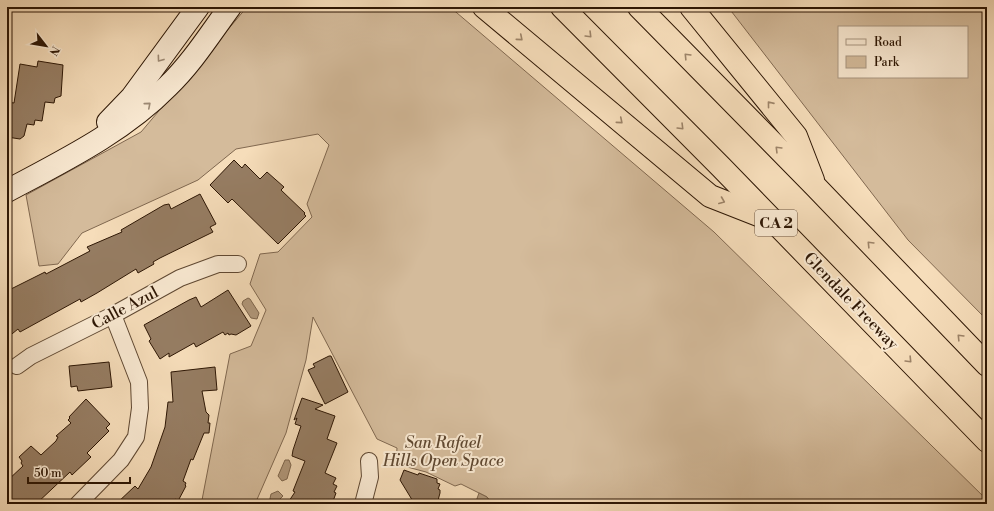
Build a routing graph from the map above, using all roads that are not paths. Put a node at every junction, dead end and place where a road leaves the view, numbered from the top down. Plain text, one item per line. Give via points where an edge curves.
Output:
1 (198, 7) edge
2 (230, 7) edge
3 (484, 7) edge
4 (562, 7) edge
5 (639, 7) edge
6 (691, 7) edge
7 (82, 151) junction
8 (815, 186) junction
9 (7, 191) edge
10 (774, 222) junction
11 (238, 264) dead end
12 (113, 315) junction
13 (987, 365) edge
14 (17, 366) dead end
15 (987, 441) edge
16 (369, 461) dead end
17 (78, 504) edge
18 (363, 504) edge

1 -> 7 street via 132,97
7 -> 2 street via 144,108 169,86
3 -> 10 highway via 710,196
4 -> 10 highway, Glendale Freeway / CA 2
8 -> 5 highway
8 -> 6 highway via 796,136
7 - 9 street
13 -> 8 highway
10 -> 15 highway, Glendale Freeway / CA 2
11 - 12 street, Calle Azul via 218,264 180,278
12 - 14 street, Calle Azul via 31,356
12 - 17 street via 140,382 136,437 121,460
16 - 18 street via 370,477

